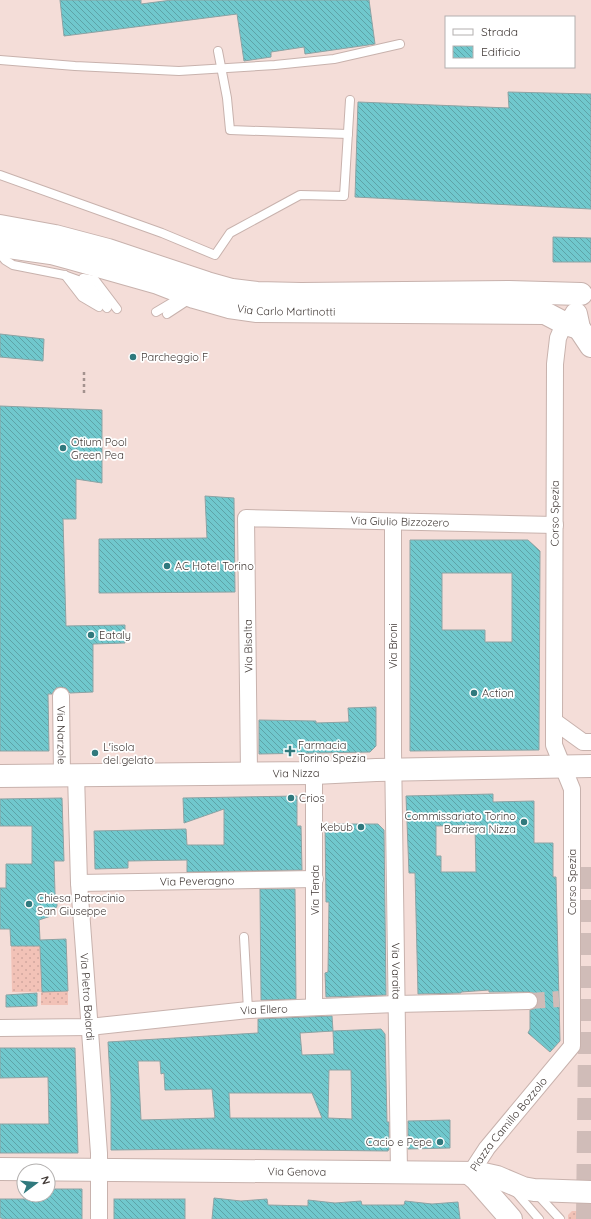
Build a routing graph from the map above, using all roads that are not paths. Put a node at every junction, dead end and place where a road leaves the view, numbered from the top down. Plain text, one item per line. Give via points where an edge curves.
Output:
1 (400, 44) dead end
2 (218, 51) dead end
3 (0, 60) edge
4 (222, 68) junction
5 (350, 100) dead end
6 (348, 134) junction
7 (0, 175) edge
8 (0, 226) edge
9 (0, 246) edge
10 (0, 254) edge
11 (64, 275) junction
12 (189, 296) junction
13 (117, 309) dead end
14 (578, 309) edge
15 (156, 312) dead end
16 (167, 314) dead end
17 (591, 346) edge
18 (246, 518) joint
19 (393, 522) junction
20 (555, 525) junction
21 (61, 696) dead end
22 (554, 721) junction
23 (591, 742) edge
24 (563, 766) junction
25 (591, 766) edge
26 (394, 770) junction
27 (249, 773) junction
28 (314, 773) junction
29 (69, 775) junction
30 (0, 776) edge
31 (315, 879) junction
32 (79, 883) junction
33 (244, 937) dead end
34 (530, 1000) tunnel mouth
35 (396, 1004) junction
36 (314, 1007) junction
37 (248, 1010) junction
38 (89, 1026) junction
39 (0, 1028) edge
40 (572, 1046) joint
41 (0, 1169) edge
42 (99, 1170) junction
43 (398, 1172) junction
44 (470, 1174) junction
45 (505, 1181) junction
46 (534, 1190) junction
47 (591, 1192) edge
48 (99, 1219) edge
49 (511, 1219) edge
50 (539, 1219) edge
51 (560, 1219) edge

1 - 4 lane via 334,59
2 - 4 lane
3 - 4 lane via 179,71
4 - 6 lane via 228,98 230,130
5 - 6 lane
6 - 7 lane via 344,196 300,195 230,233 215,255 162,233
8 - 14 street, Via Carlo Martinotti via 55,236 108,250 232,290 301,294 509,292
9 - 12 street, Via Carlo Martinotti via 51,253 158,283
10 - 11 lane via 13,265
11 - 11 lane via 89,284 103,307 82,298
11 - 13 lane via 95,280
12 - 14 street, Via Carlo Martinotti via 229,307 257,311 545,313
12 - 15 lane
12 - 16 lane
14 - 17 street
14 - 20 street, Corso Spezia via 558,338
18 - 19 street, Via Giulio Bizzozero
18 - 27 street, Via Bisalta
19 - 20 street, Via Giulio Bizzozero
19 - 26 street, Via Broni
20 - 22 street, Corso Spezia
21 - 29 street, Via Narzole
22 - 23 street via 583,742
22 - 24 street, Corso Spezia via 554,745
24 - 25 street, Via Nizza
24 - 26 street, Via Nizza
24 - 40 street, Corso Spezia via 572,789 565,999
26 - 28 street, Via Nizza
26 - 35 street, Via Varaita
27 - 28 street, Via Nizza
27 - 29 street, Via Nizza
28 - 31 street, Via Tenda
29 - 30 street, Via Nizza
29 - 32 street, Via Pietro Baiardi
31 - 32 street, Via Peveragno
31 - 36 street, Via Tenda
32 - 38 street, Via Pietro Baiardi
33 - 37 lane
34 - 35 street, Via Ellero
35 - 36 street, Via Ellero
35 - 43 street, Via Varaita
36 - 37 street, Via Ellero
37 - 38 street, Via Ellero
38 - 39 street, Via Ellero
38 - 42 street, Via Pietro Baiardi via 100,1153
40 - 44 street, Piazza Camillo Bozzolo via 486,1148
41 - 42 street, Via Genova
42 - 43 street, Via Genova
42 - 48 street, Via Pietro Baiardi
43 - 44 street, Via Genova
44 - 45 street, Via Genova via 489,1175
44 - 49 street, Piazza Camillo Bozzolo
45 - 46 street, Via Genova
45 - 50 lane
46 - 47 street, Via Genova
46 - 51 lane

